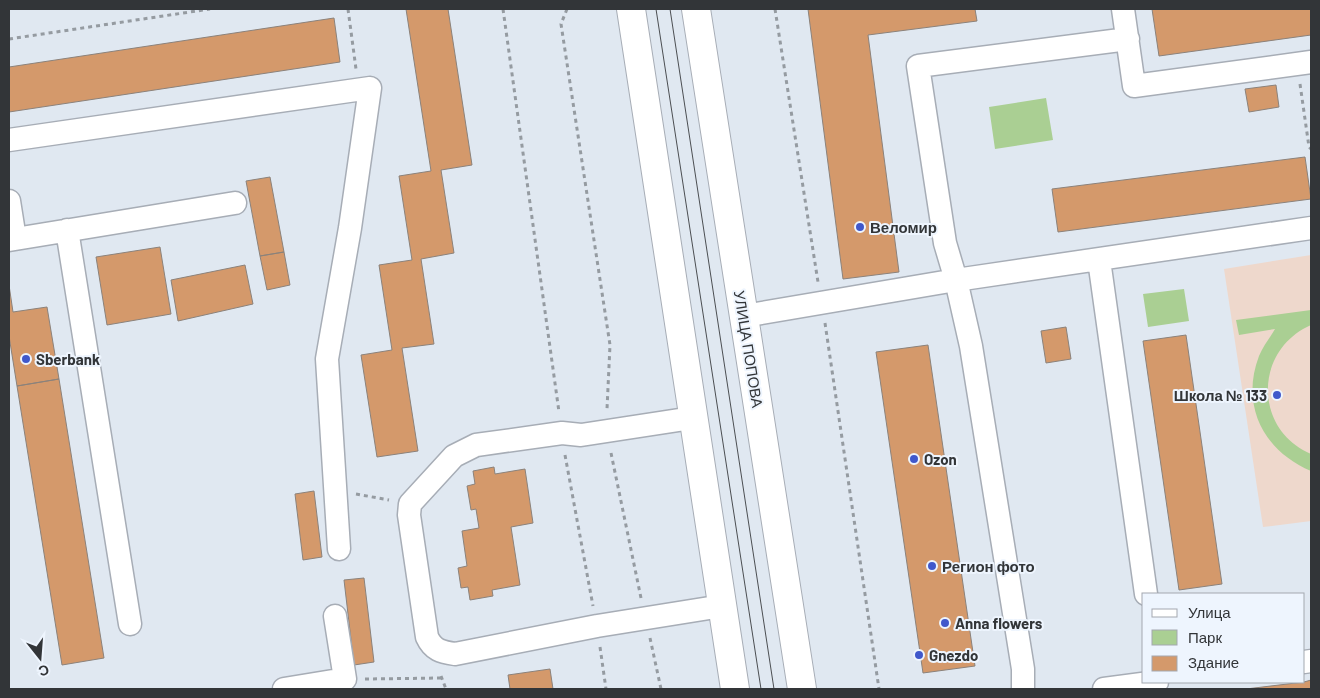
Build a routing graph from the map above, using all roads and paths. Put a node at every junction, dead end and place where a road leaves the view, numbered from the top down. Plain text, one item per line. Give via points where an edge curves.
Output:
1 (210, 9) edge
2 (348, 9) edge
3 (502, 9) edge
4 (567, 9) edge
5 (631, 9) edge
6 (696, 9) edge
7 (776, 9) edge
8 (1123, 9) edge
9 (9, 39) edge
10 (1128, 39) junction
11 (1304, 63) edge
12 (358, 89) junction
13 (9, 140) edge
14 (1311, 149) edge
15 (9, 201) edge
16 (235, 203) dead end
17 (1311, 228) edge
18 (68, 230) junction
19 (12, 239) edge
20 (1099, 260) junction
21 (956, 280) junction
22 (822, 302) junction
23 (744, 316) junction
24 (692, 418) junction
25 (606, 431) junction
26 (562, 433) junction
27 (336, 490) junction
28 (410, 504) junction
29 (339, 549) dead end
30 (1146, 593) edge
31 (722, 606) junction
32 (335, 616) dead end
33 (646, 618) junction
34 (130, 624) dead end
35 (597, 626) junction
36 (442, 678) dead end
37 (345, 679) junction
38 (1149, 683) edge
39 (284, 689) edge
40 (606, 689) edge
41 (661, 689) edge
42 (735, 689) edge
43 (802, 689) edge
44 (879, 689) edge
45 (1023, 689) edge
46 (1104, 689) edge

1 - 9 path
2 - 12 path
3 - 26 path
4 - 25 path via 561,24 610,345
5 - 24 main road
6 - 23 main road, УЛИЦА ПОПОВА
7 - 22 path
8 - 10 lane
10 - 11 lane via 1134,86
10 - 21 lane via 918,66 945,243
11 - 14 path
12 - 13 lane
12 - 27 lane via 370,88 327,359
15 - 19 lane
16 - 18 lane
17 - 20 lane
18 - 19 lane
18 - 34 lane
20 - 21 lane
20 - 30 lane
21 - 22 lane
21 - 45 lane via 1024,669
22 - 23 lane
22 - 44 path
23 - 43 main road, УЛИЦА ПОПОВА
24 - 25 lane
24 - 31 main road
25 - 26 lane via 581,435
25 - 33 path
26 - 28 lane via 476,445 454,456
26 - 35 path
27 - 28 path
27 - 29 lane
28 - 35 lane via 427,636 432,646 455,654
31 - 33 lane
31 - 42 main road
32 - 37 lane
33 - 35 lane
33 - 41 path
35 - 40 path
36 - 37 path
37 - 39 lane
38 - 46 lane

